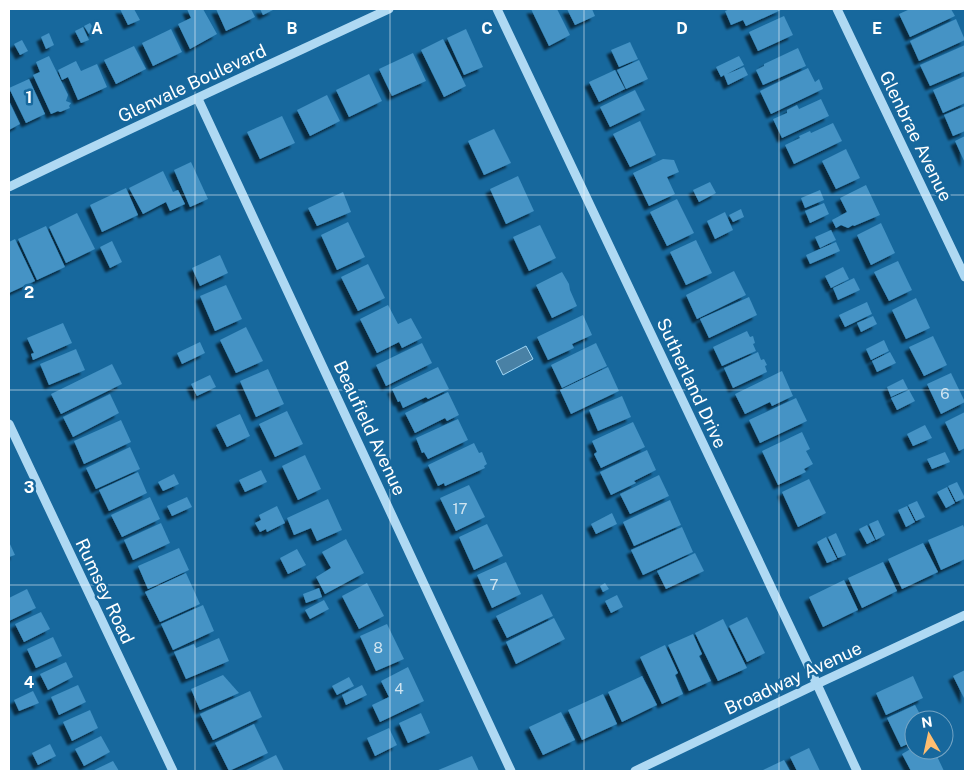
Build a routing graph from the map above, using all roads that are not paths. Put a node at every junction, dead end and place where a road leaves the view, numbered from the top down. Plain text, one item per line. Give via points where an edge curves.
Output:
1 (389, 9) edge
2 (497, 9) edge
3 (837, 9) edge
4 (198, 99) junction
5 (9, 187) edge
6 (965, 277) edge
7 (9, 424) edge
8 (965, 615) edge
9 (817, 684) junction
10 (173, 771) edge
11 (511, 771) edge
12 (635, 771) edge
13 (857, 771) edge

1 - 4 street, Glenvale Boulevard
2 - 9 street, Sutherland Drive
3 - 6 street, Glenbrae Avenue
4 - 5 street, Glenvale Boulevard
4 - 11 street, Beaufield Avenue
7 - 10 street, Rumsey Road
8 - 9 street, Broadway Avenue
9 - 12 street, Broadway Avenue
9 - 13 street, Sutherland Drive

